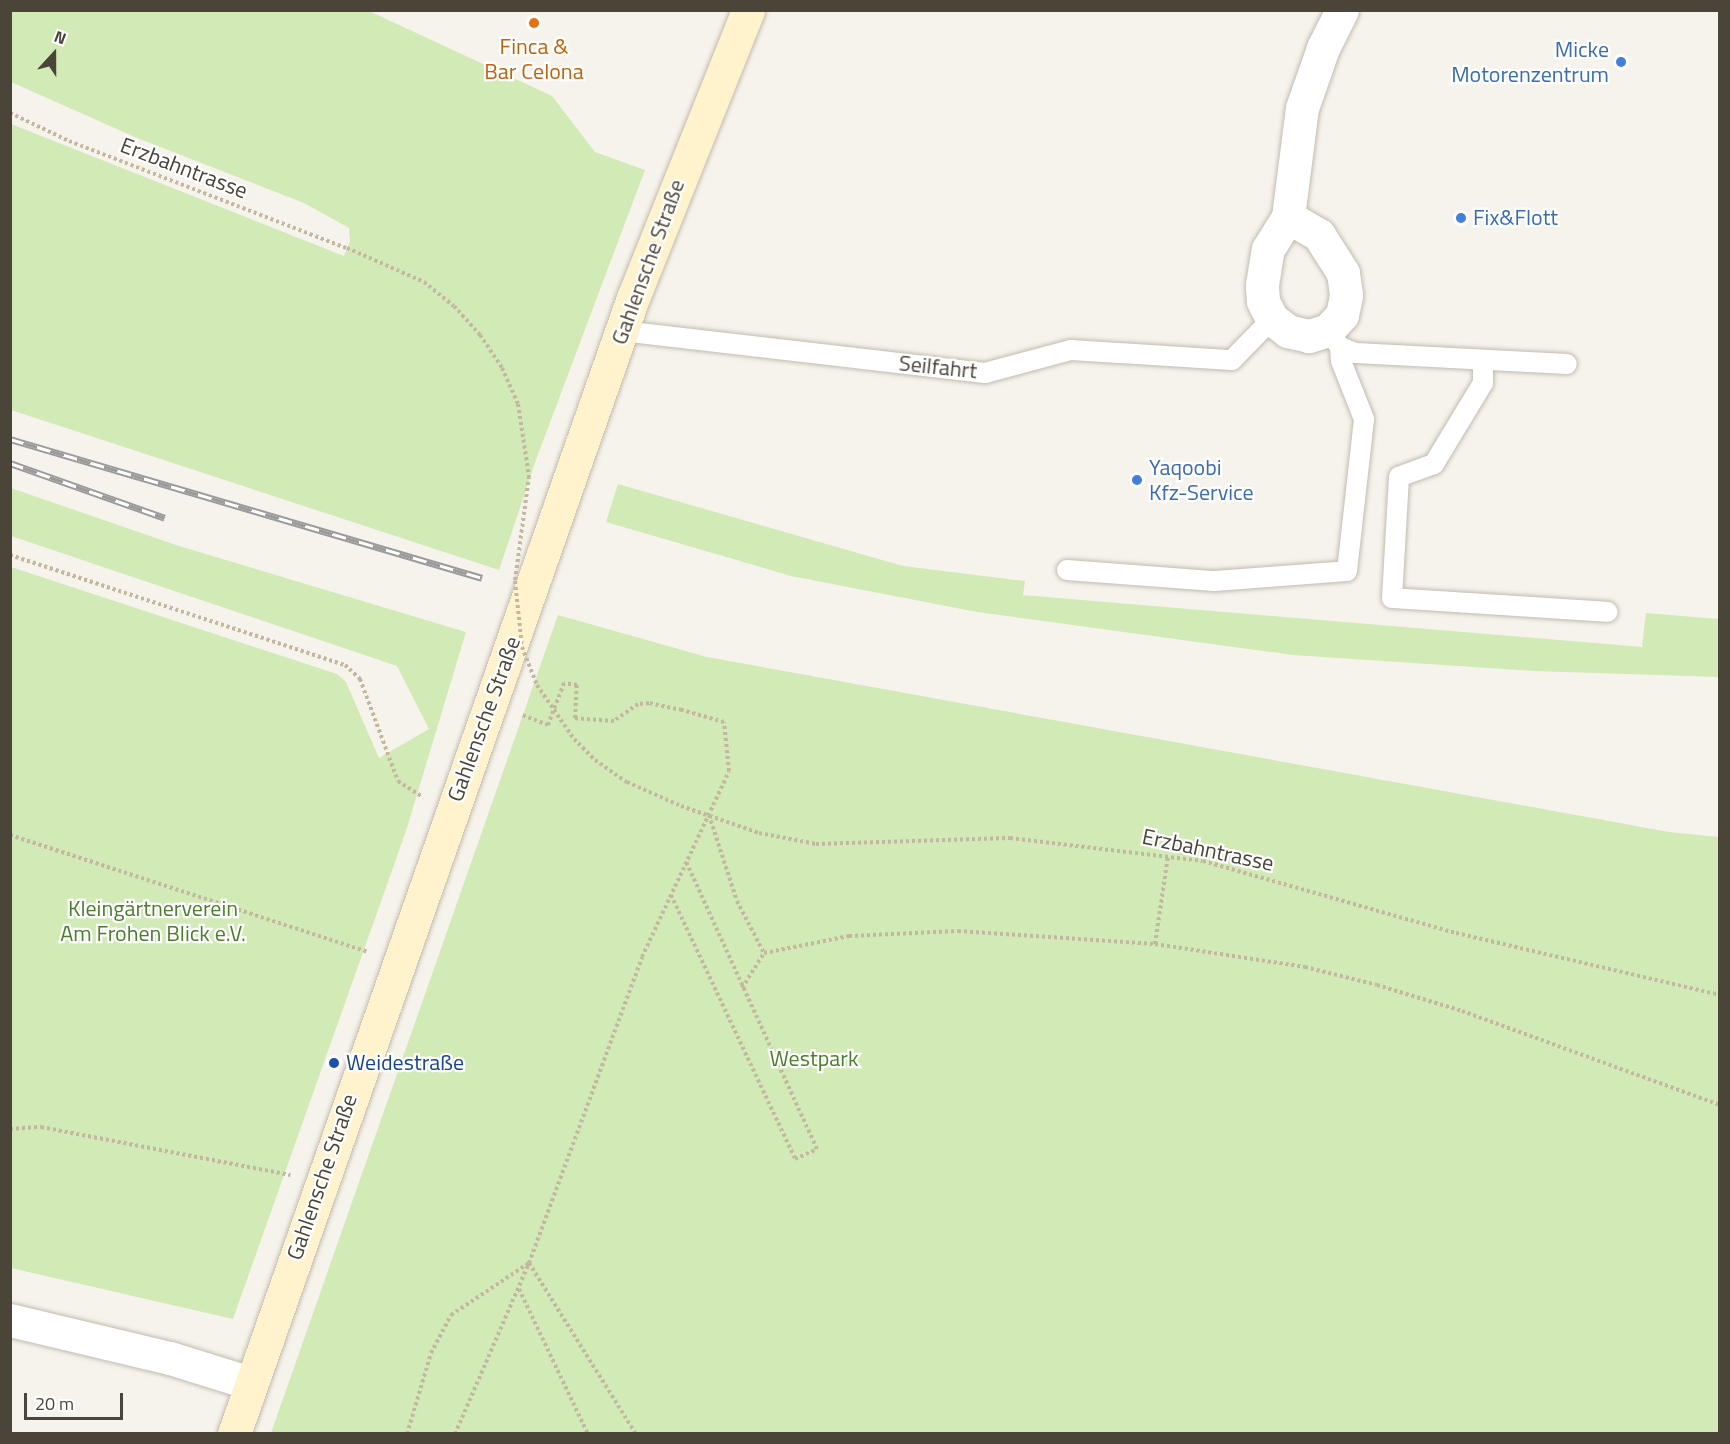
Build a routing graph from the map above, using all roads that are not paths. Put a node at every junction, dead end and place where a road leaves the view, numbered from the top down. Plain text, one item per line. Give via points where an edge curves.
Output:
1 (748, 10) edge
2 (1342, 10) edge
3 (1288, 217) junction
4 (1272, 320) junction
5 (622, 331) junction
6 (1334, 339) junction
7 (1483, 361) junction
8 (1567, 364) dead end
9 (1067, 570) dead end
10 (1608, 612) dead end
11 (10, 1320) edge
12 (250, 1383) junction
13 (234, 1434) edge

1 - 5 street, Gahlensche Straße via 696,133
2 - 3 street via 1323,48 1302,108
3 - 4 street via 1268,249 1263,276 1263,301
3 - 6 street via 1319,236 1343,273 1346,294
4 - 5 lane, Seilfahrt via 1232,360 1071,350 985,373
4 - 6 street via 1288,331
5 - 12 street, Gahlensche Straße
6 - 7 lane via 1356,353
6 - 9 lane via 1364,419 1347,571 1215,581
7 - 8 lane
7 - 10 lane via 1483,383 1434,464 1399,477 1392,598
11 - 12 street via 170,1358
12 - 13 street, Gahlensche Straße

